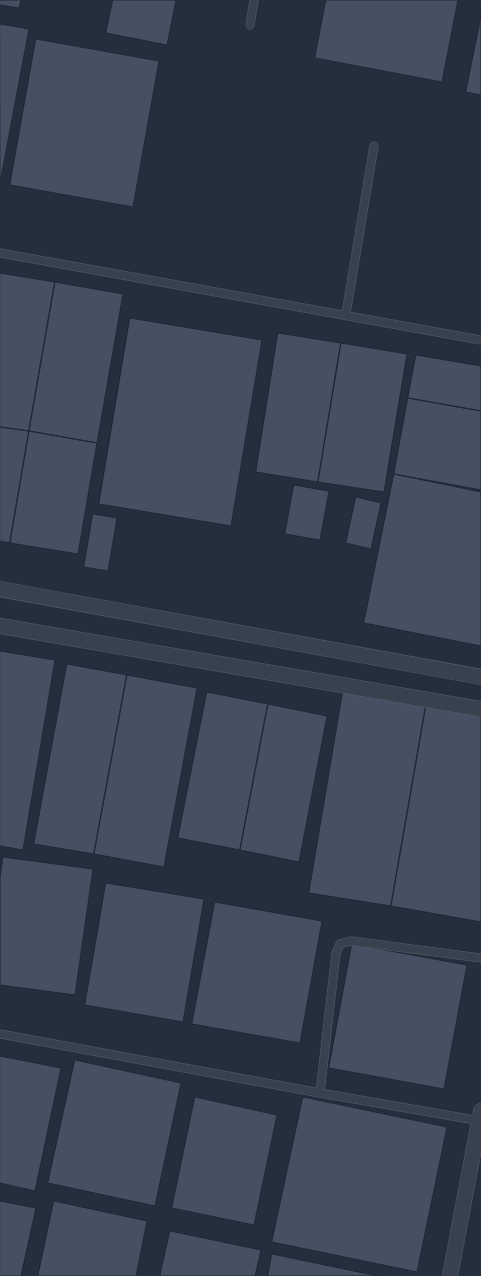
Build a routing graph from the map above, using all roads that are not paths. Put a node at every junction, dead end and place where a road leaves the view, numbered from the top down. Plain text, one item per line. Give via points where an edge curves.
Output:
1 (254, 0) edge
2 (250, 25) dead end
3 (374, 146) dead end
4 (0, 253) edge
5 (346, 314) junction
6 (481, 340) edge
7 (0, 589) edge
8 (0, 626) edge
9 (481, 677) edge
10 (481, 709) edge
11 (481, 958) edge
12 (0, 1034) edge
13 (320, 1093) junction
14 (480, 1117) edge
15 (450, 1276) edge

1 - 2 lane
3 - 5 lane
4 - 5 lane
5 - 6 lane
7 - 9 street
8 - 10 street
11 - 13 lane via 351,941 340,944 336,953
12 - 13 lane
13 - 14 lane
14 - 15 street

